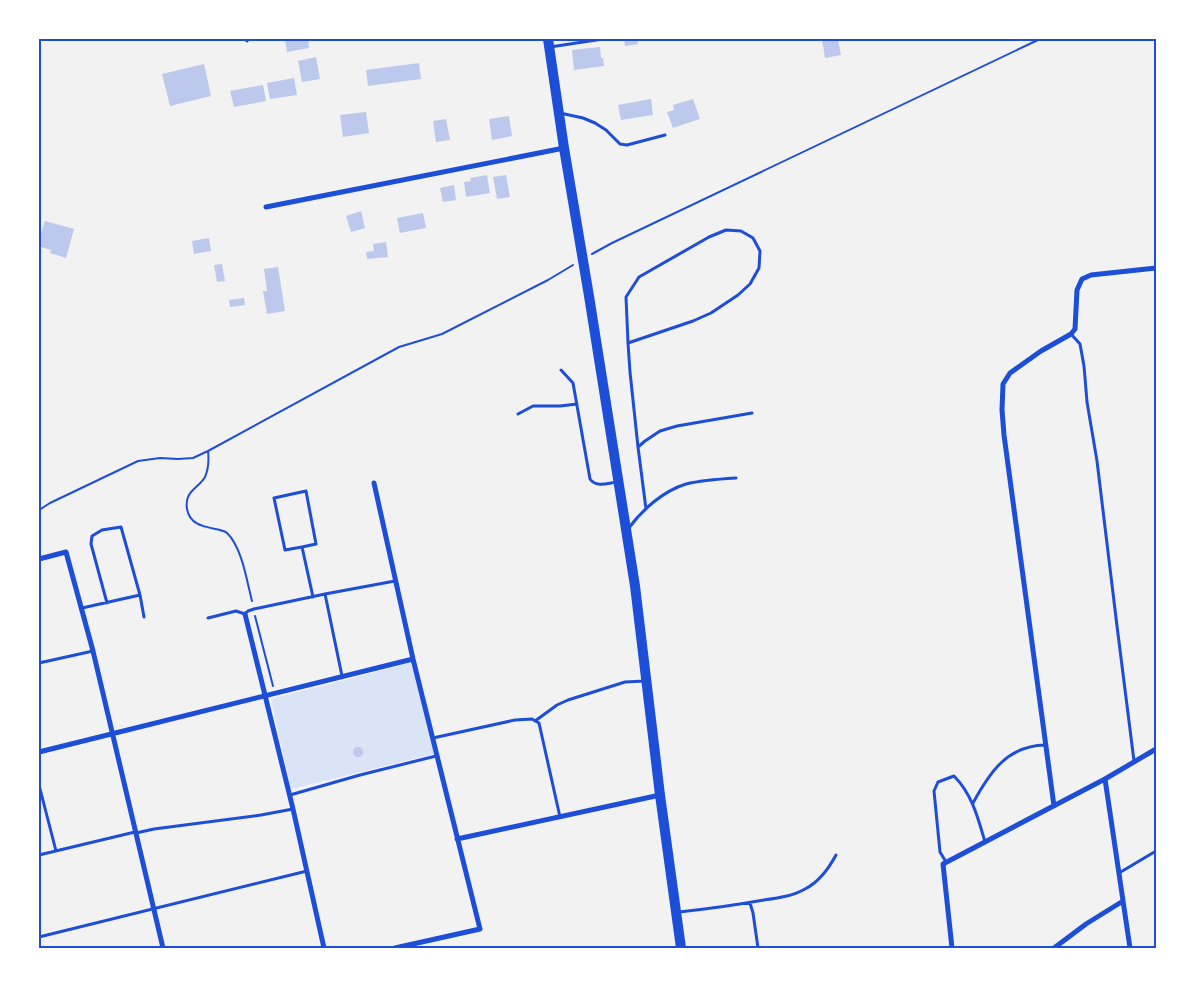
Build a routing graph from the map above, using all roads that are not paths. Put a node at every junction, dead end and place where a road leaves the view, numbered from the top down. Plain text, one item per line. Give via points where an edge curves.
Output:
1 (603, 39) edge
2 (549, 43) edge
3 (559, 112) junction
4 (665, 135) dead end
5 (564, 148) junction
6 (266, 207) dead end
7 (1156, 268) edge
8 (1071, 334) junction
9 (628, 343) junction
10 (561, 370) dead end
11 (577, 404) junction
12 (752, 413) dead end
13 (518, 414) dead end
14 (638, 447) junction
15 (736, 478) dead end
16 (618, 482) junction
17 (374, 483) dead end
18 (646, 509) junction
19 (626, 532) junction
20 (302, 547) junction
21 (39, 559) edge
22 (396, 581) junction
23 (325, 594) junction
24 (140, 595) junction
25 (313, 597) junction
26 (106, 603) junction
27 (81, 609) junction
28 (246, 614) junction
29 (144, 617) dead end
30 (208, 618) dead end
31 (92, 651) junction
32 (413, 659) junction
33 (39, 663) edge
34 (342, 677) junction
35 (646, 681) junction
36 (266, 696) junction
37 (535, 721) junction
38 (112, 734) junction
39 (433, 739) junction
40 (1045, 745) junction
41 (1156, 749) edge
42 (39, 752) edge
43 (437, 756) junction
44 (1134, 761) junction
45 (1105, 779) junction
46 (39, 785) edge
47 (290, 795) junction
48 (660, 795) junction
49 (972, 803) junction
50 (1054, 806) junction
51 (293, 809) junction
52 (560, 817) junction
53 (135, 833) junction
54 (457, 839) junction
55 (985, 842) junction
56 (56, 851) junction
57 (1156, 851) edge
58 (836, 854) dead end
59 (39, 855) edge
60 (947, 862) junction
61 (306, 872) junction
62 (1119, 873) junction
63 (1123, 901) junction
64 (750, 903) junction
65 (154, 910) junction
66 (676, 912) junction
67 (39, 937) edge
68 (163, 948) edge
69 (324, 948) edge
70 (395, 948) edge
71 (680, 948) edge
72 (758, 948) edge
73 (952, 948) edge
74 (1054, 948) edge
75 (1130, 948) edge

1 - 2 lane
2 - 3 main road
3 - 4 lane via 595,123 620,144
3 - 5 main road
5 - 6 street
5 - 16 main road
7 - 8 street via 1091,275 1082,279 1077,290 1075,329
8 - 40 street via 1010,373 1002,384 1004,435
8 - 44 lane via 1080,344 1084,366
9 - 9 lane via 626,297 639,277 709,236 726,230 741,231 753,238 760,251 759,268 750,284 738,295 693,321
9 - 14 lane
10 - 11 lane via 573,383
11 - 13 lane via 533,406
11 - 16 lane via 590,479 597,485
12 - 14 lane via 660,431
14 - 18 lane
15 - 18 lane via 685,485
16 - 19 main road
17 - 22 street
18 - 19 lane
19 - 35 main road
20 - 20 lane via 285,550 274,498 306,491 316,544
20 - 25 lane
21 - 27 street via 66,552
22 - 23 lane
22 - 32 street
23 - 25 lane
23 - 34 lane
24 - 26 lane
24 - 26 lane via 122,527 102,530 92,536 91,544
24 - 29 lane
25 - 28 lane via 254,609
26 - 27 lane
27 - 31 street
28 - 30 lane via 236,611
28 - 36 street
31 - 33 lane
31 - 38 street
32 - 34 street
32 - 39 street
34 - 36 street
35 - 37 lane via 625,682 568,700
35 - 48 main road
36 - 38 street
36 - 47 street
37 - 39 lane via 515,720
37 - 52 lane
38 - 42 street
38 - 53 street
39 - 43 street
40 - 49 lane via 1033,745 1002,761
40 - 50 street
41 - 44 street
43 - 47 lane
43 - 54 street
44 - 45 street
45 - 50 street
45 - 62 street
46 - 56 lane
47 - 51 street
48 - 52 street
48 - 66 main road
49 - 55 lane
49 - 60 lane via 963,784 954,776 938,782 934,791 940,852
50 - 55 street
51 - 53 lane
51 - 61 street
52 - 54 street
53 - 56 lane
53 - 65 street
54 - 70 street via 480,929
55 - 60 street
56 - 59 lane
57 - 62 lane
58 - 64 lane via 817,881 806,889
60 - 73 street via 943,864
61 - 65 lane
61 - 69 street
62 - 63 street
63 - 74 street
63 - 75 street
64 - 66 lane
64 - 72 lane
65 - 67 lane
65 - 68 street
66 - 71 main road

